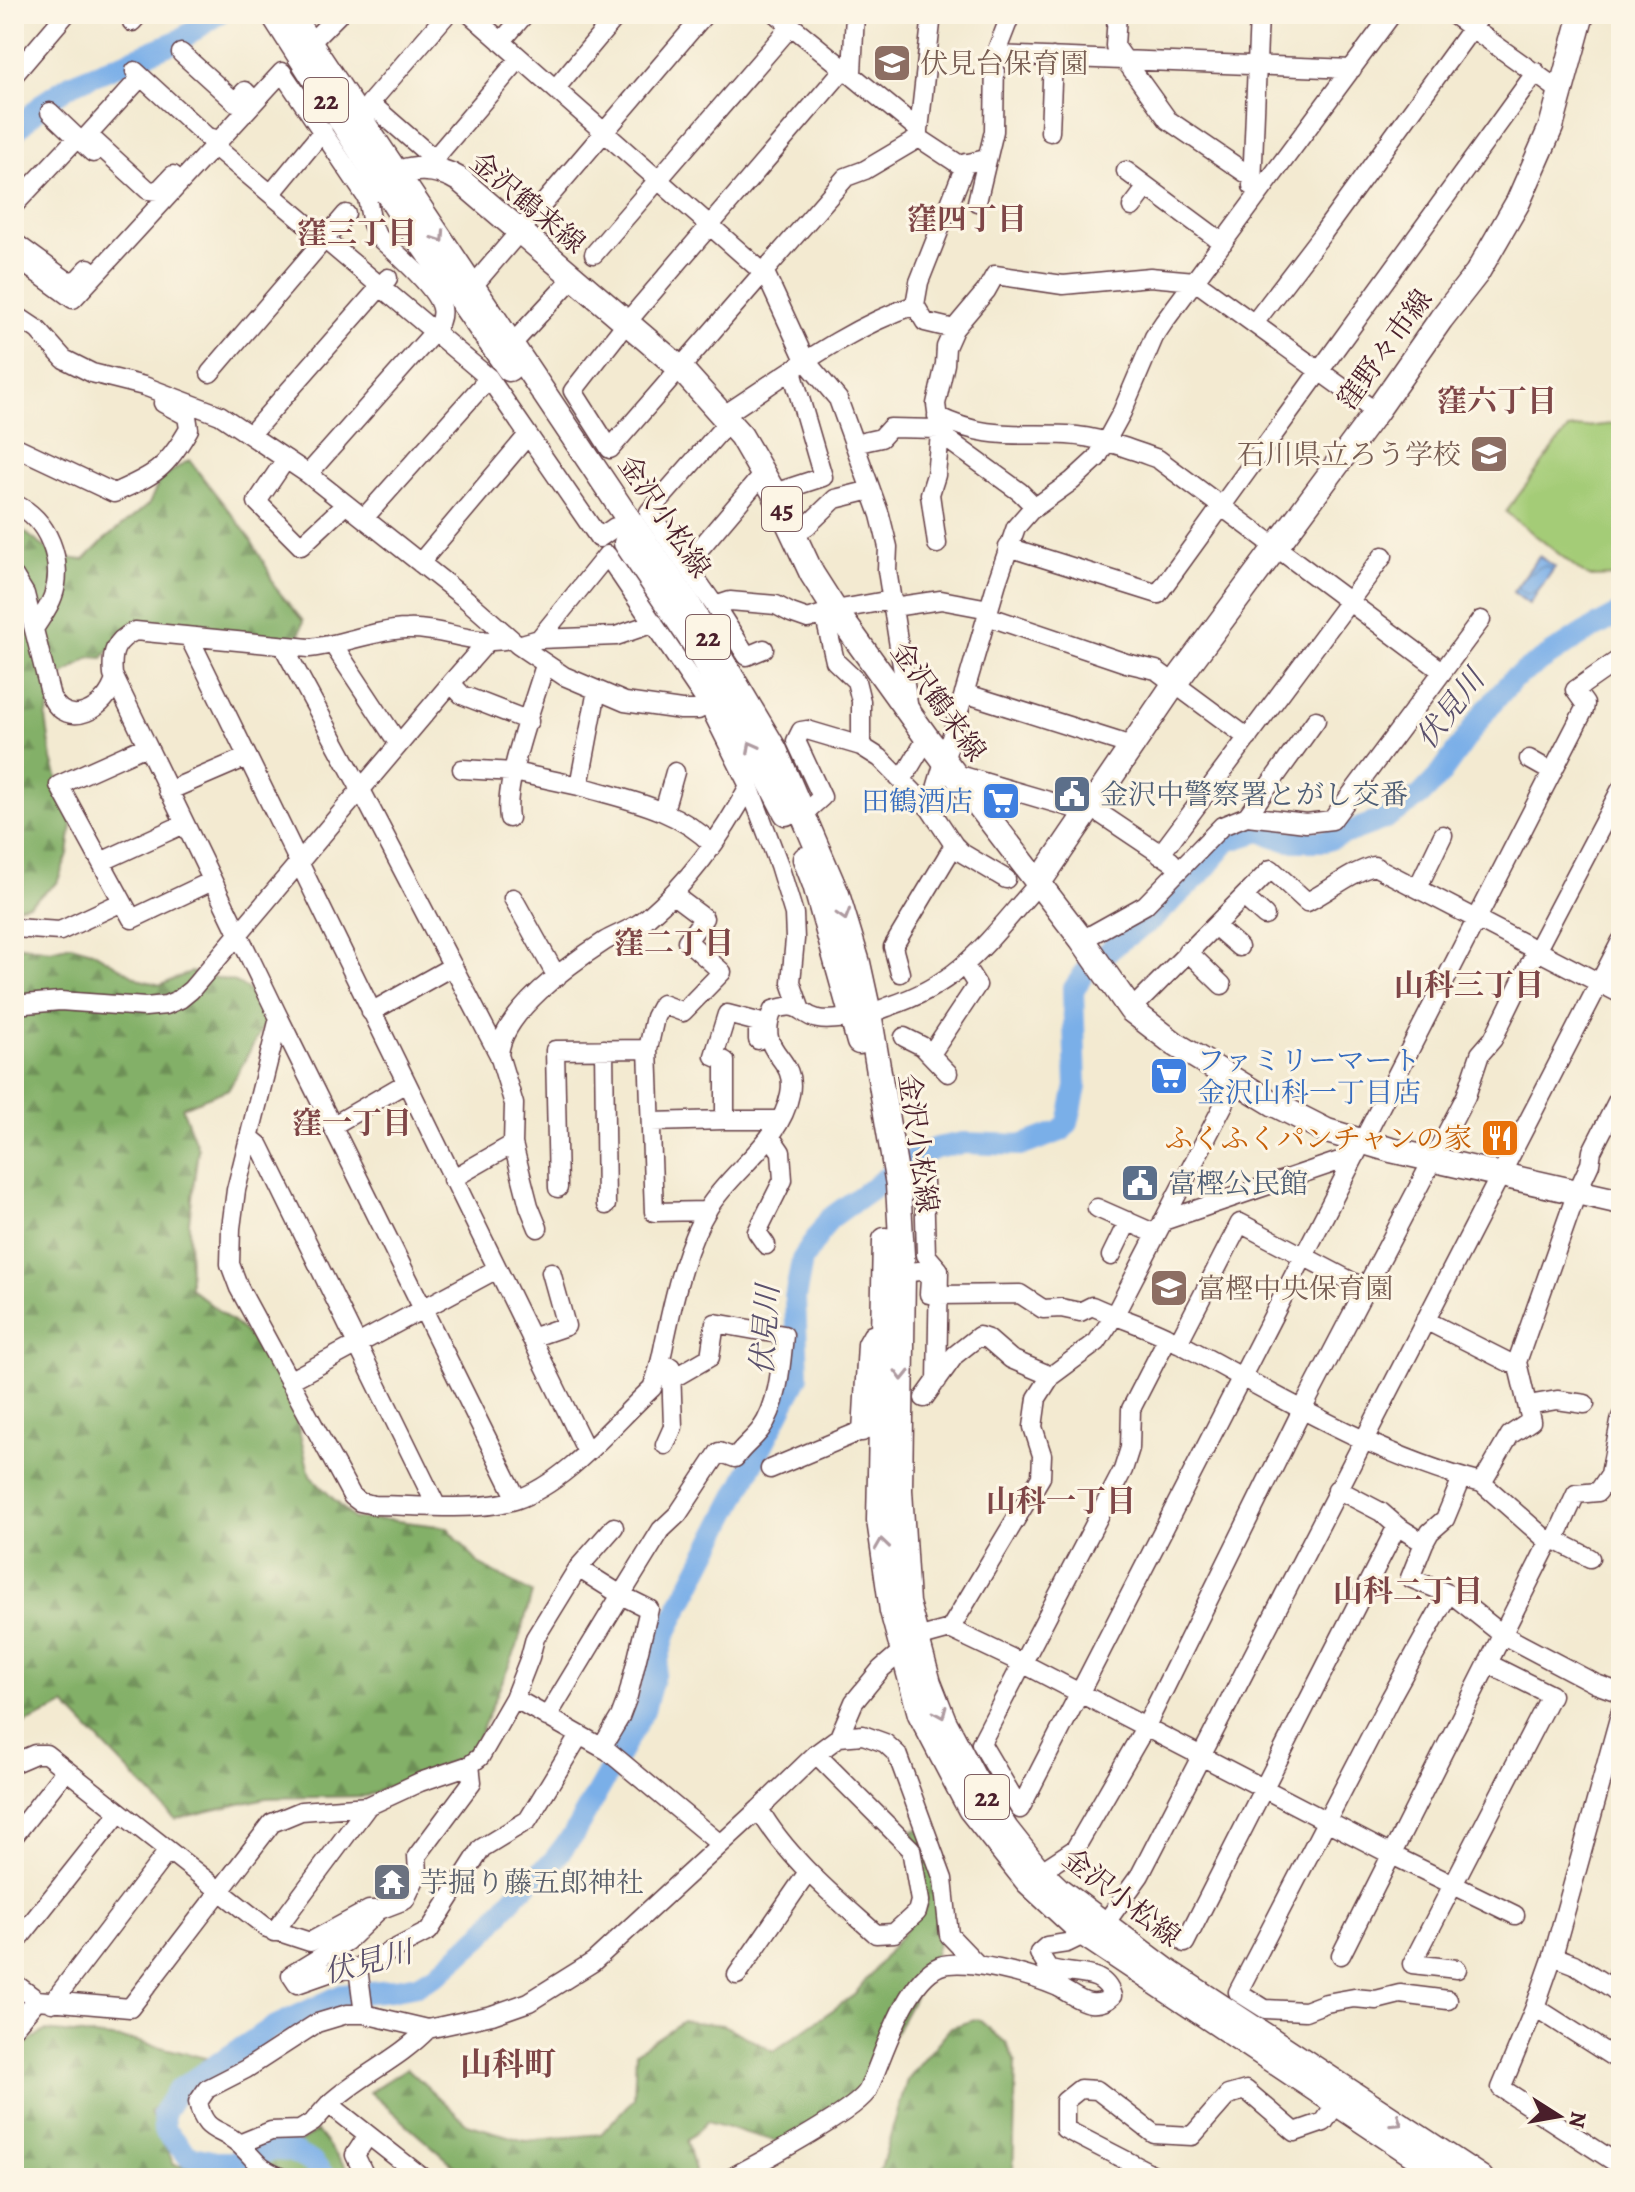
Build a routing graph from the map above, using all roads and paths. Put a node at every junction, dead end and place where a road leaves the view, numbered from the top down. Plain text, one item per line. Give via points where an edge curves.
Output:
1 (66, 14) edge
2 (273, 14) edge
3 (290, 14) edge
4 (339, 14) edge
5 (447, 14) edge
6 (470, 14) edge
7 (525, 14) edge
8 (618, 14) edge
9 (705, 14) edge
10 (855, 14) edge
11 (932, 14) edge
12 (1011, 14) edge
13 (1117, 14) edge
14 (1259, 14) edge
15 (1392, 14) edge
16 (1452, 14) edge
17 (1582, 14) edge
18 (784, 20) edge
19 (1477, 21) edge
20 (501, 42) junction
21 (181, 53) dead end
22 (995, 55) junction
23 (297, 57) junction
24 (1053, 57) junction
25 (520, 58) junction
26 (1124, 60) junction
27 (1257, 65) junction
28 (1352, 69) junction
29 (847, 71) junction
30 (1536, 72) junction
31 (14, 75) edge
32 (555, 89) junction
33 (1560, 91) junction
34 (255, 101) junction
35 (50, 112) dead end
36 (323, 131) junction
37 (1050, 132) dead end
38 (604, 134) junction
39 (919, 134) junction
40 (77, 138) junction
41 (213, 141) junction
42 (986, 159) junction
43 (966, 163) junction
44 (435, 164) junction
45 (1126, 171) dead end
46 (1253, 178) junction
47 (657, 179) junction
48 (381, 185) junction
49 (1147, 187) junction
50 (271, 194) junction
51 (977, 202) dead end
52 (14, 205) edge
53 (152, 205) junction
54 (1251, 205) junction
55 (1132, 207) dead end
56 (346, 214) dead end
57 (709, 226) junction
58 (518, 231) junction
59 (323, 239) junction
60 (14, 242) edge
61 (1223, 243) junction
62 (594, 254) dead end
63 (14, 256) edge
64 (762, 272) junction
65 (573, 278) junction
66 (1195, 281) junction
67 (385, 283) junction
68 (473, 286) junction
69 (915, 305) junction
70 (14, 314) edge
71 (627, 322) junction
72 (1255, 322) junction
73 (14, 328) edge
74 (954, 329) junction
75 (434, 332) junction
76 (512, 344) junction
77 (799, 365) junction
78 (681, 369) junction
79 (1321, 370) junction
80 (210, 373) dead end
81 (489, 378) junction
82 (1376, 412) junction
83 (726, 418) junction
84 (939, 426) junction
85 (250, 435) junction
86 (528, 435) junction
87 (1109, 440) junction
88 (854, 444) junction
89 (14, 446) edge
90 (286, 459) junction
91 (308, 474) junction
92 (768, 484) junction
93 (871, 490) junction
94 (14, 504) edge
95 (346, 504) junction
96 (1035, 507) junction
97 (1222, 508) junction
98 (364, 518) junction
99 (615, 527) junction
100 (794, 533) junction
101 (937, 544) dead end
102 (1008, 547) junction
103 (1275, 549) junction
104 (1383, 556) dead end
105 (420, 563) junction
106 (686, 565) junction
107 (14, 576) edge
108 (1347, 602) junction
109 (892, 604) junction
110 (715, 606) junction
111 (836, 611) junction
112 (988, 613) junction
113 (1481, 620) dead end
114 (654, 623) junction
115 (34, 629) junction
116 (189, 637) junction
117 (539, 639) junction
118 (487, 642) junction
119 (514, 642) junction
120 (283, 646) junction
121 (334, 646) junction
122 (764, 649) dead end
123 (1621, 658) edge
124 (545, 665) junction
125 (1442, 671) junction
126 (115, 679) junction
127 (451, 683) junction
128 (1175, 683) junction
129 (597, 690) junction
130 (964, 693) junction
131 (717, 702) junction
132 (909, 713) junction
133 (1316, 720) dead end
134 (529, 721) junction
135 (927, 738) junction
136 (1248, 738) junction
137 (398, 743) junction
138 (146, 746) junction
139 (861, 746) junction
140 (1132, 746) junction
141 (247, 757) junction
142 (1529, 759) dead end
143 (950, 767) junction
144 (462, 769) dead end
145 (514, 772) junction
146 (675, 772) dead end
147 (1552, 772) junction
148 (902, 780) junction
149 (579, 786) junction
150 (749, 786) junction
151 (360, 788) junction
152 (1621, 789) edge
153 (168, 791) junction
154 (930, 809) junction
155 (1088, 809) junction
156 (664, 811) junction
157 (804, 813) junction
158 (1247, 816) junction
159 (509, 818) dead end
160 (184, 824) junction
161 (1443, 835) dead end
162 (713, 845) junction
163 (954, 845) junction
164 (1160, 855) junction
165 (101, 862) junction
166 (298, 862) junction
167 (1180, 867) junction
168 (1006, 879) dead end
169 (212, 881) junction
170 (1038, 884) junction
171 (1418, 887) junction
172 (672, 894) junction
173 (1244, 897) junction
174 (513, 898) dead end
175 (122, 902) junction
176 (1265, 916) dead end
177 (1477, 921) junction
178 (1215, 926) junction
179 (14, 928) edge
180 (237, 933) junction
181 (1621, 941) edge
182 (1084, 942) junction
183 (1239, 947) dead end
184 (1537, 949) junction
185 (1187, 951) junction
186 (453, 966) junction
187 (965, 966) junction
188 (900, 973) dead end
189 (557, 977) junction
190 (1600, 983) junction
191 (1222, 985) dead end
192 (1621, 994) edge
193 (14, 1005) edge
194 (800, 1008) junction
195 (1131, 1010) junction
196 (371, 1012) junction
197 (861, 1015) junction
198 (279, 1018) junction
199 (904, 1037) dead end
200 (604, 1049) junction
201 (648, 1049) junction
202 (931, 1054) junction
203 (499, 1055) junction
204 (788, 1068) junction
205 (948, 1073) dead end
206 (1236, 1081) junction
207 (406, 1083) junction
208 (1621, 1094) edge
209 (725, 1120) junction
210 (651, 1122) junction
211 (332, 1126) junction
212 (774, 1128) junction
213 (249, 1137) junction
214 (1362, 1142) junction
215 (513, 1144) junction
216 (1432, 1159) junction
217 (1500, 1175) junction
218 (452, 1179) junction
219 (924, 1182) dead end
220 (558, 1188) dead end
221 (890, 1191) junction
222 (1577, 1192) junction
223 (1621, 1202) edge
224 (606, 1205) dead end
225 (1097, 1208) dead end
226 (707, 1211) junction
227 (1128, 1221) junction
228 (538, 1228) dead end
229 (1160, 1228) junction
230 (766, 1245) dead end
231 (1111, 1256) dead end
232 (1304, 1258) junction
233 (497, 1269) junction
234 (551, 1272) dead end
235 (903, 1273) junction
236 (1364, 1288) junction
237 (939, 1295) junction
238 (423, 1309) junction
239 (1114, 1316) junction
240 (1425, 1320) junction
241 (885, 1332) junction
242 (531, 1338) junction
243 (1173, 1340) junction
244 (357, 1344) junction
245 (664, 1346) junction
246 (1517, 1362) junction
247 (1051, 1376) junction
248 (672, 1379) junction
249 (1243, 1380) junction
250 (289, 1381) junction
251 (937, 1381) junction
252 (1585, 1404) dead end
253 (1528, 1405) junction
254 (1302, 1410) junction
255 (1621, 1418) edge
256 (1362, 1441) junction
257 (665, 1445) dead end
258 (586, 1450) junction
259 (770, 1469) dead end
260 (1462, 1478) junction
261 (1482, 1483) junction
262 (1337, 1489) junction
263 (517, 1499) junction
264 (436, 1505) junction
265 (1397, 1526) junction
266 (614, 1527) dead end
267 (1552, 1541) junction
268 (1424, 1543) junction
269 (1590, 1558) dead end
270 (578, 1568) junction
271 (1448, 1594) junction
272 (621, 1595) junction
273 (950, 1629) junction
274 (1503, 1635) junction
275 (909, 1644) junction
276 (1022, 1663) junction
277 (1489, 1664) junction
278 (1080, 1693) junction
279 (1621, 1693) edge
280 (514, 1698) junction
281 (1621, 1711) edge
282 (547, 1717) junction
283 (1146, 1726) junction
284 (579, 1736) junction
285 (839, 1737) junction
286 (605, 1749) junction
287 (816, 1754) junction
288 (1203, 1755) junction
289 (14, 1763) edge
290 (470, 1765) junction
291 (65, 1771) junction
292 (1265, 1788) junction
293 (368, 1806) junction
294 (759, 1809) junction
295 (119, 1813) junction
296 (1327, 1821) junction
297 (14, 1836) edge
298 (720, 1844) junction
299 (168, 1851) junction
300 (1390, 1854) junction
301 (808, 1872) junction
302 (1040, 1872) junction
303 (1454, 1885) junction
304 (219, 1893) junction
305 (379, 1910) junction
306 (1515, 1915) dead end
307 (1095, 1930) junction
308 (274, 1932) junction
309 (1185, 1943) dead end
310 (14, 1945) edge
311 (1341, 1955) dead end
312 (1553, 1956) junction
313 (976, 1963) junction
314 (1621, 1964) edge
315 (1457, 1969) dead end
316 (359, 1973) junction
317 (737, 1975) dead end
318 (14, 1983) edge
319 (1617, 1992) edge
320 (1448, 2000) dead end
321 (44, 2002) junction
322 (1535, 2007) junction
323 (365, 2010) junction
324 (14, 2027) edge
325 (428, 2029) junction
326 (1621, 2062) edge
327 (329, 2104) junction
328 (1336, 2104) junction
329 (368, 2135) junction
330 (241, 2146) junction
331 (1621, 2166) edge
332 (1441, 2176) edge
333 (282, 2178) edge
334 (366, 2178) edge
335 (423, 2178) edge
336 (731, 2178) edge
337 (1160, 2178) edge
338 (1481, 2178) edge

1 - 31 street
2 - 23 main road, 金沢小松線 / 22
3 - 23 main road, 金沢小松線 / 22
4 - 23 street
5 - 44 street via 370,103
6 - 20 street
7 - 20 street
8 - 32 street
9 - 38 street
10 - 29 street
11 - 39 street
12 - 22 street
13 - 26 street via 1115,46
14 - 27 street
15 - 28 street
16 - 19 street
17 - 33 main road, 窪野々市線
18 - 29 street
18 - 47 street
19 - 30 street
19 - 72 street
20 - 25 street
21 - 34 street via 235,102 245,91
22 - 24 street
22 - 42 street via 994,131
23 - 34 street
23 - 36 street
23 - 48 main road, 金沢小松線 / 22
24 - 26 street
24 - 37 street
25 - 32 street
25 - 44 street
26 - 27 street
26 - 46 street via 1168,120
27 - 28 street
27 - 46 street
28 - 54 street
29 - 39 street
29 - 57 street
30 - 33 street
30 - 79 street
32 - 38 street
33 - 82 main road, 窪野々市線 via 1551,127 1494,244
34 - 41 street
35 - 40 street
36 - 48 street
36 - 50 street
38 - 47 street
38 - 58 street
39 - 43 street via 960,165
39 - 64 street via 846,177
40 - 52 street
40 - 53 street
41 - 41 street via 138,74 88,135 148,190 158,191
41 - 50 street
41 - 53 street
42 - 43 street
42 - 51 street
43 - 69 street via 919,282
44 - 48 main road, 金沢鶴来線
44 - 58 main road, 金沢鶴来線 / 45
45 - 49 street
46 - 54 street
47 - 57 street
47 - 62 street
48 -> 68 main road, 金沢小松線 / 22
48 - 75 street via 372,224 377,236 441,304
48 - 99 main road, 金沢小松線 / 22
49 - 55 street
49 - 61 street
50 - 59 street
53 - 60 street via 76,281 66,280
53 - 63 street via 73,299
54 - 61 street
56 - 59 street
57 - 64 street
57 - 71 street
58 - 65 main road, 金沢鶴来線 / 45
58 - 68 street
59 - 67 street
59 - 80 street
61 - 66 street
64 - 77 street
64 - 78 street
65 - 71 main road, 金沢鶴来線 / 45
65 - 76 street
66 - 72 street
66 - 74 street via 1150,277 1063,285 995,275
66 - 87 street via 1154,337
67 - 75 street
67 - 85 street
68 - 76 main road, 金沢小松線 / 22
69 - 74 street via 925,322
69 - 77 street via 879,317
70 - 85 street via 38,330 64,359 92,373 200,406
71 - 78 main road, 金沢鶴来線 / 45
71 - 78 street via 573,391 610,449
72 - 79 street
73 - 89 street via 70,377 173,407 187,416 189,429 165,465 114,493
74 - 84 street via 936,404
75 - 81 street
75 - 91 street
76 - 157 main road, 金沢小松線 / 22 via 687,602 775,750
77 - 83 street
77 - 88 street via 838,399
77 - 92 street via 823,477
78 - 83 main road, 金沢鶴来線 / 45
79 - 82 street
79 - 97 street
81 - 86 street
81 - 98 street
82 - 103 main road, 窪野々市線
83 - 92 main road, 金沢鶴来線 / 45
83 - 106 street via 649,512
84 - 87 street via 995,435
84 - 88 street via 890,428 881,438
84 - 96 street
84 - 101 street via 930,494
85 - 90 street
86 - 99 street via 599,538
86 - 105 street
87 - 96 street via 1082,473
87 - 97 street via 1158,459
88 - 93 street
90 - 91 street
90 - 95 street via 257,502 301,546
91 - 95 street
92 - 100 main road, 金沢鶴来線 / 45
92 - 106 street
93 - 100 street via 835,499
93 - 109 street via 888,547
94 - 115 street via 35,518 55,553 58,576 53,598
95 - 98 street
96 - 102 street via 1016,527
97 - 102 street via 1158,594
97 - 103 street
98 - 105 street
99 - 131 main road, 金沢小松線 / 22 via 693,642
100 - 111 main road, 金沢鶴来線 / 45
102 - 112 street
103 - 108 street
103 - 128 main road, 窪野々市線
104 - 108 street
105 - 119 street
106 - 110 street
107 - 115 street
108 - 125 street
108 - 136 street
109 - 111 street
109 - 112 street via 941,600
109 - 132 street
110 - 111 street via 730,601 776,605 808,619
110 - 122 street via 747,656
111 - 132 main road, 金沢鶴来線 / 45
111 - 139 street via 826,622 835,661 856,681
112 - 128 street via 1156,670
112 - 130 street
113 - 125 street
114 - 117 street via 616,636
114 - 117 street via 607,555
114 - 131 street
115 - 126 street via 56,706 84,713 111,693
116 - 120 street
116 - 126 street via 135,631 123,636 112,650
116 - 141 street
117 - 119 street
118 - 119 street
118 - 121 street via 408,628
118 - 127 street
119 - 124 street
120 - 121 street
120 - 151 street
121 - 137 street
123 - 147 street via 1575,690 1584,710
124 - 129 street
124 - 134 street
125 - 158 street via 1332,820 1306,823
126 - 138 street
127 - 134 street via 462,695
127 - 137 street
128 - 136 street
128 - 140 main road, 窪野々市線
129 - 131 street via 625,702 666,708 690,710
129 - 149 street
130 - 140 street
130 - 143 street
131 - 150 street
197 -> 131 main road, 金沢小松線 / 22 via 781,800
132 - 135 main road, 金沢鶴来線 / 45
133 - 158 street
134 - 145 street
135 - 143 main road, 金沢鶴来線 / 45
135 - 148 street
136 - 164 street
137 - 151 street
138 - 153 street
138 - 165 street via 59,785
139 - 148 street
139 - 157 street via 801,731 796,741 822,797
140 - 155 main road, 窪野々市線
141 - 153 street
141 - 166 street
142 - 147 street
143 - 154 street
143 - 155 street
143 - 170 main road, 金沢鶴来線 / 45
144 - 145 street
145 - 149 street
145 - 159 street via 506,803
146 - 156 street
147 - 177 street
148 - 154 street
149 - 156 street
150 - 162 street
150 - 194 street via 794,914 791,982
151 - 166 street
151 - 186 street
152 - 184 street
153 - 160 street
154 - 163 street
155 - 164 street
155 - 170 main road, 窪野々市線
156 - 162 street via 697,829
157 -> 197 main road, 金沢小松線 / 22 via 858,963
158 - 167 street via 1222,826
160 - 165 street
160 - 169 street
161 - 171 street
162 - 172 street
163 - 168 street
163 - 188 street via 893,947
164 - 167 street
165 - 175 street
166 - 180 street
166 - 196 street
167 - 182 street via 1145,905
169 - 175 street via 132,919
169 - 180 street
170 - 182 main road, 金沢鶴来線 / 45
170 - 187 street
171 - 173 street via 1374,866 1351,873 1307,902 1271,869
171 - 177 street
172 - 189 street via 645,920
172 - 201 street via 704,918 687,941 722,972 683,1012 662,1004
173 - 176 street
173 - 178 street
174 - 189 street
175 - 179 street via 60,931
177 - 184 street
177 - 214 street
178 - 183 street
178 - 185 street
180 - 193 street via 191,990 166,1005
180 - 198 street
181 - 190 street
182 - 195 main road, 金沢鶴来線 / 45
184 - 190 street
184 - 216 street via 1493,1039 1480,1054 1466,1096
185 - 191 street
185 - 195 street
186 - 196 street
186 - 203 street
187 - 197 street via 914,999
187 - 202 street via 977,985
189 - 203 street via 513,1022 500,1041
190 - 192 street
190 - 217 street
194 - 197 street via 817,1019
194 - 204 street via 773,1010 768,1023 766,1035
195 - 206 main road, 金沢鶴来線 / 45
196 - 207 street
197 - 221 main road, 金沢小松線 / 22
198 - 211 street
198 - 213 street
199 - 202 street
200 - 201 street
200 - 220 street via 555,1050
200 - 224 street
201 - 210 street
202 - 205 street
203 - 215 street via 514,1104
204 - 209 street via 780,1070 767,1061 759,1047 758,1022 727,1014 714,1056 725,1061
204 - 212 street via 791,1092
206 - 214 main road, 金沢鶴来線 / 45 via 1327,1131
206 - 229 street
207 - 211 street
207 - 218 street
208 - 222 street
209 - 210 street
209 - 212 street
210 - 226 street via 654,1212
211 - 238 street
212 - 226 street
212 - 230 street via 783,1180 757,1232
213 - 244 street via 260,1146
213 - 250 street via 236,1190 230,1264
214 - 216 main road, 金沢鶴来線 / 45
214 - 229 street via 1351,1157
214 - 232 street
215 - 218 street
215 - 228 street
216 - 217 main road, 金沢鶴来線 / 45
216 - 236 street
217 - 222 main road, 金沢鶴来線 / 45
217 - 240 street
218 - 233 street
219 - 237 street via 926,1255 939,1270
221 - 235 main road, 金沢小松線 / 22
221 - 241 main road, 金沢小松線 / 22
222 - 223 main road, 金沢鶴来線 / 45
222 - 246 street
225 - 227 street
226 - 245 street via 677,1287
227 - 229 street
227 - 231 street
229 - 239 street
232 - 236 street
232 - 243 street via 1240,1223
232 - 249 street
233 - 238 street
233 - 242 street
234 - 242 street via 566,1326
235 - 251 street via 927,1273 930,1280 924,1398
235 -> 275 main road, 金沢小松線 / 22 via 900,1490
236 - 254 street
237 - 239 street via 1020,1294 1043,1309 1080,1312 1092,1306
237 - 251 street
238 - 244 street
238 - 263 street
239 - 243 street
239 - 247 street via 1097,1342
240 - 246 street
240 - 256 street
241 - 259 street via 872,1335 867,1344 865,1430
275 -> 241 main road, 金沢小松線 / 22 via 892,1611 879,1520
242 - 258 street
243 - 249 street
243 - 276 street via 1131,1409 1130,1448 1123,1470
244 - 250 street
244 - 264 street
245 - 248 street
245 - 258 street via 652,1388
246 - 253 street
247 - 251 street via 1011,1359 979,1336 955,1355
247 - 273 street via 1037,1398 1033,1427 1042,1455 1041,1477
248 - 257 street via 673,1427
248 - 272 street via 710,1357 715,1323 784,1335 781,1368 762,1428 735,1458 719,1452
249 - 254 street
249 - 278 street
250 - 264 street via 352,1496 374,1505
252 - 253 street via 1557,1400
253 - 261 street via 1531,1421 1510,1435
254 - 256 street
254 - 283 street
255 - 267 street via 1610,1474 1598,1492 1576,1494
256 - 260 street
256 - 262 street
258 - 263 street via 538,1491
260 - 261 street
260 - 268 street via 1445,1519
261 - 267 street
262 - 265 street
262 - 288 street
263 - 264 street
265 - 268 street
265 - 292 street
266 - 270 street
267 - 269 street
267 - 274 street
268 - 271 street via 1410,1578
270 - 272 street
270 - 280 street via 535,1638
271 - 274 street
271 - 296 street
272 - 282 street
272 - 286 street via 649,1609 628,1696
273 - 275 street
273 - 276 street
274 - 277 street
274 - 279 street
275 - 285 street via 854,1702
275 -> 302 main road, 金沢小松線 / 22 via 973,1776
275 - 307 main road, 金沢小松線 / 22 via 920,1714 970,1809 1028,1882
276 - 278 street
276 - 278 street via 981,1743 1020,1809
277 - 300 street
277 - 303 street via 1551,1695
278 - 283 street
280 - 282 street
280 - 290 street
281 - 312 street
282 - 284 street
283 - 288 street
283 - 302 street via 1078,1844
284 - 286 street
284 - 316 street via 528,1820 482,1848 429,1931
285 - 287 street
285 - 313 street via 863,1735 897,1754 943,1879 949,1935
286 - 298 street
287 - 294 street
287 - 301 street via 911,1849 920,1901 917,1912 894,1933 876,1934
288 - 292 street
288 - 307 street via 1140,1875
289 - 291 street via 46,1754
290 - 293 street
290 - 305 street via 472,1782 417,1856 418,1873 405,1900
291 - 295 street
291 - 297 street
292 - 296 street
292 - 309 street
293 - 304 street via 301,1811 272,1823
293 - 308 street
294 - 298 street
294 - 301 street
295 - 299 street
295 - 310 street
296 - 300 street
296 - 320 street via 1238,1992 1265,2009 1305,2011 1326,2003 1400,1994
298 - 325 street via 593,1962 511,2010
299 - 304 street
299 - 321 street
300 - 303 street
300 - 311 street
301 - 317 street
302 - 307 main road, 金沢小松線 / 22
303 - 306 street
303 - 315 street via 1412,1964
304 - 308 street
304 - 321 street via 130,2008
305 - 308 street via 369,1910 310,1942
305 - 316 street via 347,1941 291,1975 297,1984 334,1971
307 - 313 street via 1039,1953 1048,1968 1105,1981 1112,1996 1107,2002 1087,2003 1039,1979
307 - 328 main road, 金沢小松線 / 22
307 -> 338 main road, 金沢小松線 / 22 via 1170,1973
312 - 319 street
312 - 322 street
313 - 336 street via 940,1966 919,1983 900,2013 866,2093 790,2146
314 - 319 street
316 - 323 street
318 - 321 street
321 - 324 street
322 - 326 street
322 - 331 street via 1501,2088
323 - 325 street
323 - 330 street via 317,2023 207,2089 198,2102 201,2118
325 - 327 street
327 - 329 street
327 - 330 street via 300,2130 271,2131
328 - 332 main road, 金沢小松線 / 22
328 - 337 street via 1324,2122 1295,2132 1246,2090 1228,2095 1192,2136 1154,2134 1097,2090 1080,2089 1065,2101 1065,2129
329 - 334 street via 355,2155
329 - 335 street
330 - 333 street via 256,2165

